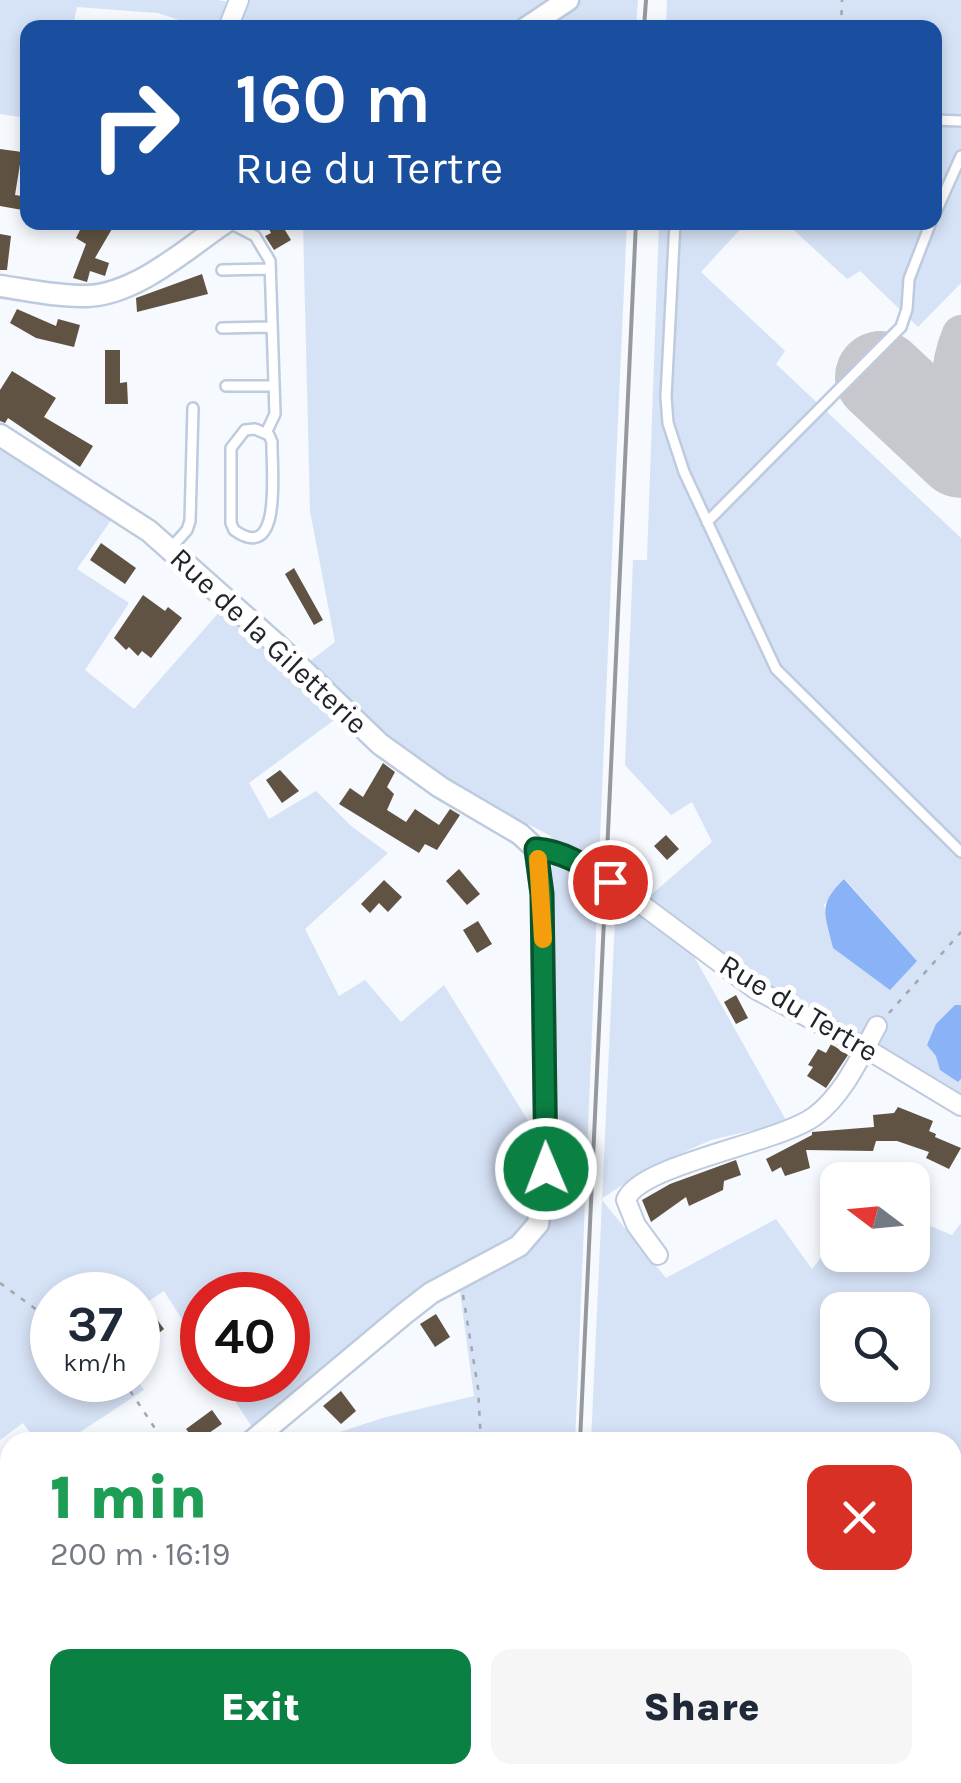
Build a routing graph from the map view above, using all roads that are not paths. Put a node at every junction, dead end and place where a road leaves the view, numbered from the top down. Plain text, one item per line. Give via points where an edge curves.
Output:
1 (568, 0) edge
2 (538, 20) edge
3 (961, 156) edge
4 (942, 198) edge
5 (209, 230) edge
6 (233, 230) edge
7 (675, 230) edge
8 (928, 230) edge
9 (270, 268) junction
10 (222, 270) dead end
11 (0, 286) edge
12 (272, 326) junction
13 (222, 328) dead end
14 (226, 386) dead end
15 (274, 386) junction
16 (193, 408) dead end
17 (266, 433) junction
18 (0, 435) edge
19 (707, 522) junction
20 (170, 549) junction
21 (536, 849) junction
22 (961, 852) edge
23 (876, 1026) road end
24 (864, 1048) junction
25 (961, 1106) edge
26 (658, 1255) dead end
27 (263, 1432) edge

1 - 2 street
3 - 4 lane
5 - 11 street via 129,284 99,295
6 - 9 lane via 254,236
7 - 19 lane via 668,424
8 - 19 lane via 900,327
9 - 10 lane
9 - 12 lane
12 - 13 lane
12 - 15 lane
14 - 15 lane
15 - 17 lane
16 - 20 lane via 190,521
17 - 17 lane via 246,430 232,448 232,523 251,538 271,524 272,442
18 - 20 street, Rue de la Giletterie
19 - 22 lane via 776,668
20 - 21 street, Rue de la Giletterie via 380,744
21 - 24 street, Rue du Tertre, bridge via 586,866 756,989
21 - 27 street via 542,894 542,1212 519,1246 432,1293
23 - 24 street
24 - 25 street, Rue du Tertre
24 - 26 street via 836,1094 805,1123 692,1160 631,1190 626,1200 636,1225

